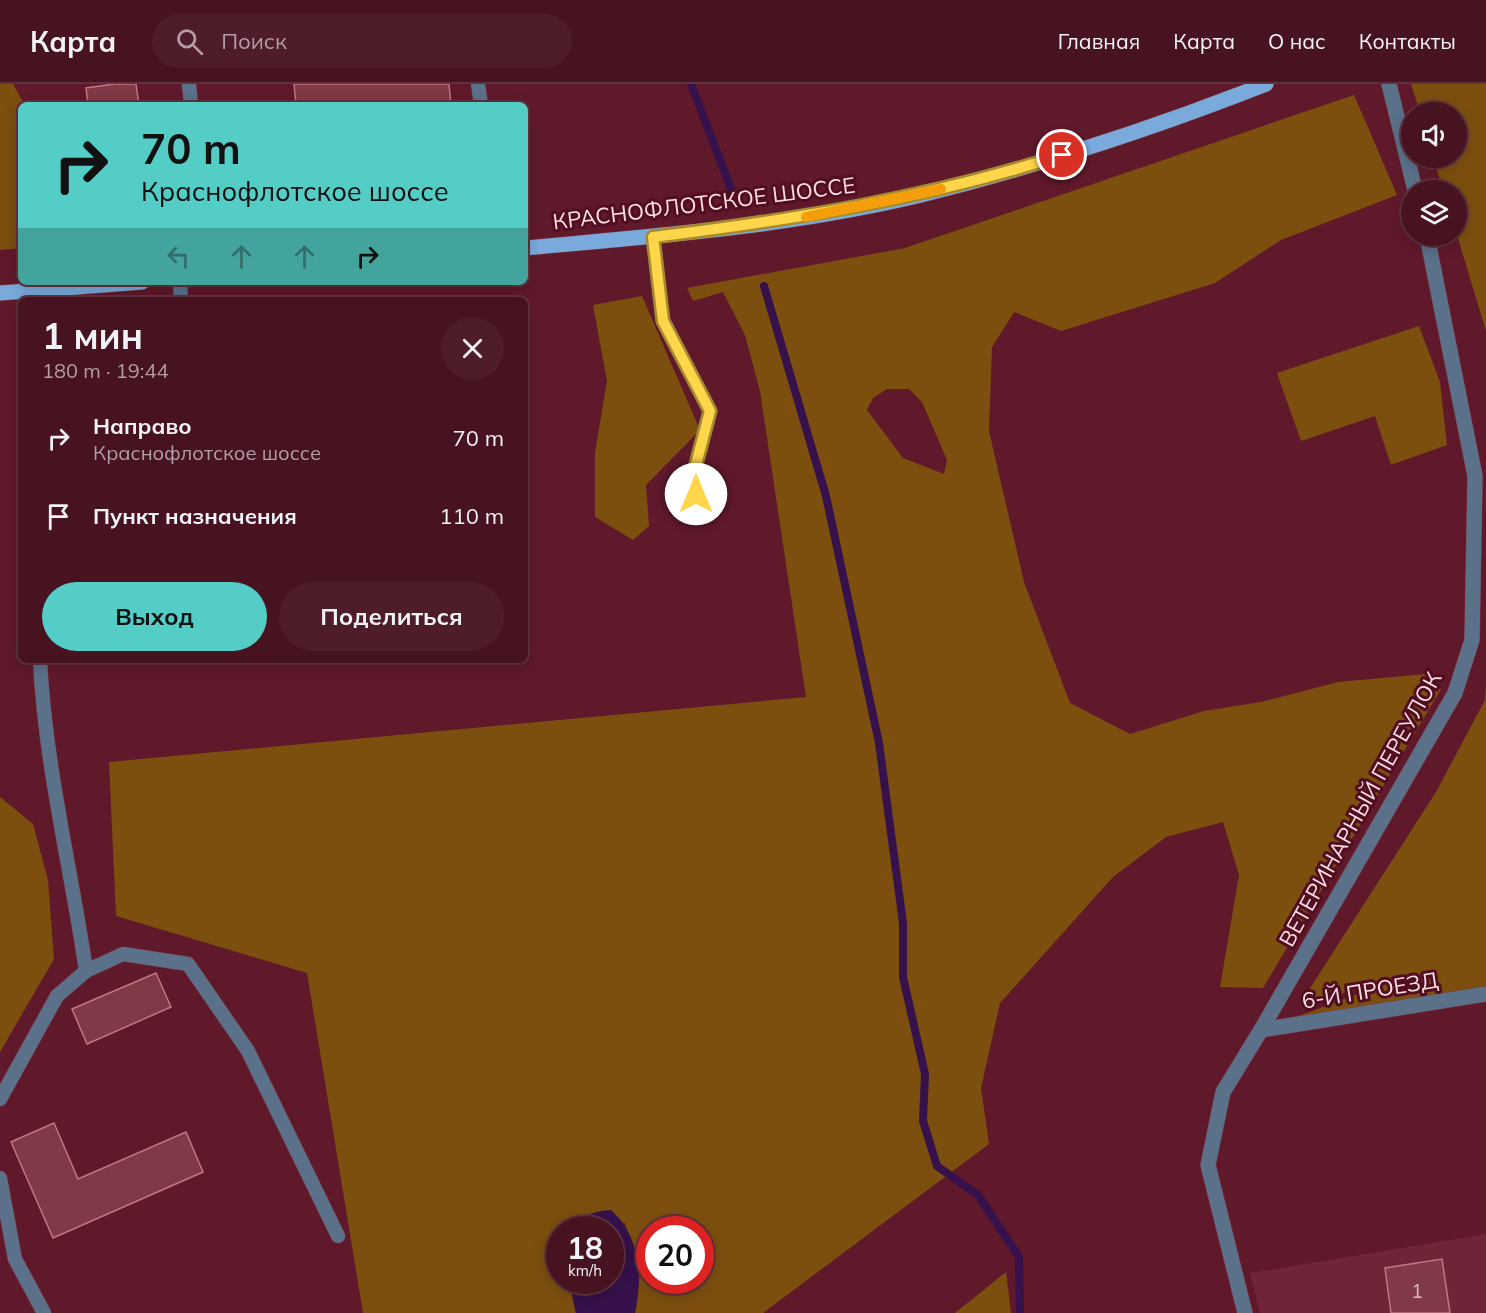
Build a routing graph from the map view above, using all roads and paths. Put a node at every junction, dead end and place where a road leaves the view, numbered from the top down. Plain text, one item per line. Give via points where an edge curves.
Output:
1 (189, 84) edge
2 (478, 84) edge
3 (1266, 84) edge
4 (1389, 84) edge
5 (191, 102) edge
6 (481, 102) edge
7 (1413, 180) edge
8 (653, 237) junction
9 (1429, 246) edge
10 (528, 248) edge
11 (115, 285) edge
12 (0, 294) edge
13 (23, 295) edge
14 (696, 494) dead end
15 (40, 663) edge
16 (86, 971) junction
17 (1486, 994) edge
18 (1261, 1030) junction
19 (0, 1099) edge
20 (0, 1178) edge
21 (338, 1236) dead end
22 (44, 1313) edge
23 (1245, 1313) edge

1 - 5 lane
2 - 6 lane
3 - 8 main road, КРАСНОФЛОТСКОЕ ШОССЕ via 1193,113 1041,162 919,195 792,219
4 - 7 street
8 - 10 main road, КРАСНОФЛОТСКОЕ ШОССЕ
8 - 14 lane via 663,321 710,411 694,472
9 - 18 street, ВЕТЕРИНАРНЫЙ ПЕРЕУЛОК via 1475,476 1472,640 1455,693
11 - 13 main road
12 - 13 main road
15 - 16 lane via 55,797
16 - 19 lane via 57,996
16 - 21 lane via 123,954 188,964 248,1051
17 - 18 street, 6-Й ПРОЕЗД
18 - 23 street, ВЕТЕРИНАРНЫЙ ПЕРЕУЛОК via 1223,1092 1208,1166
20 - 22 lane via 15,1259

